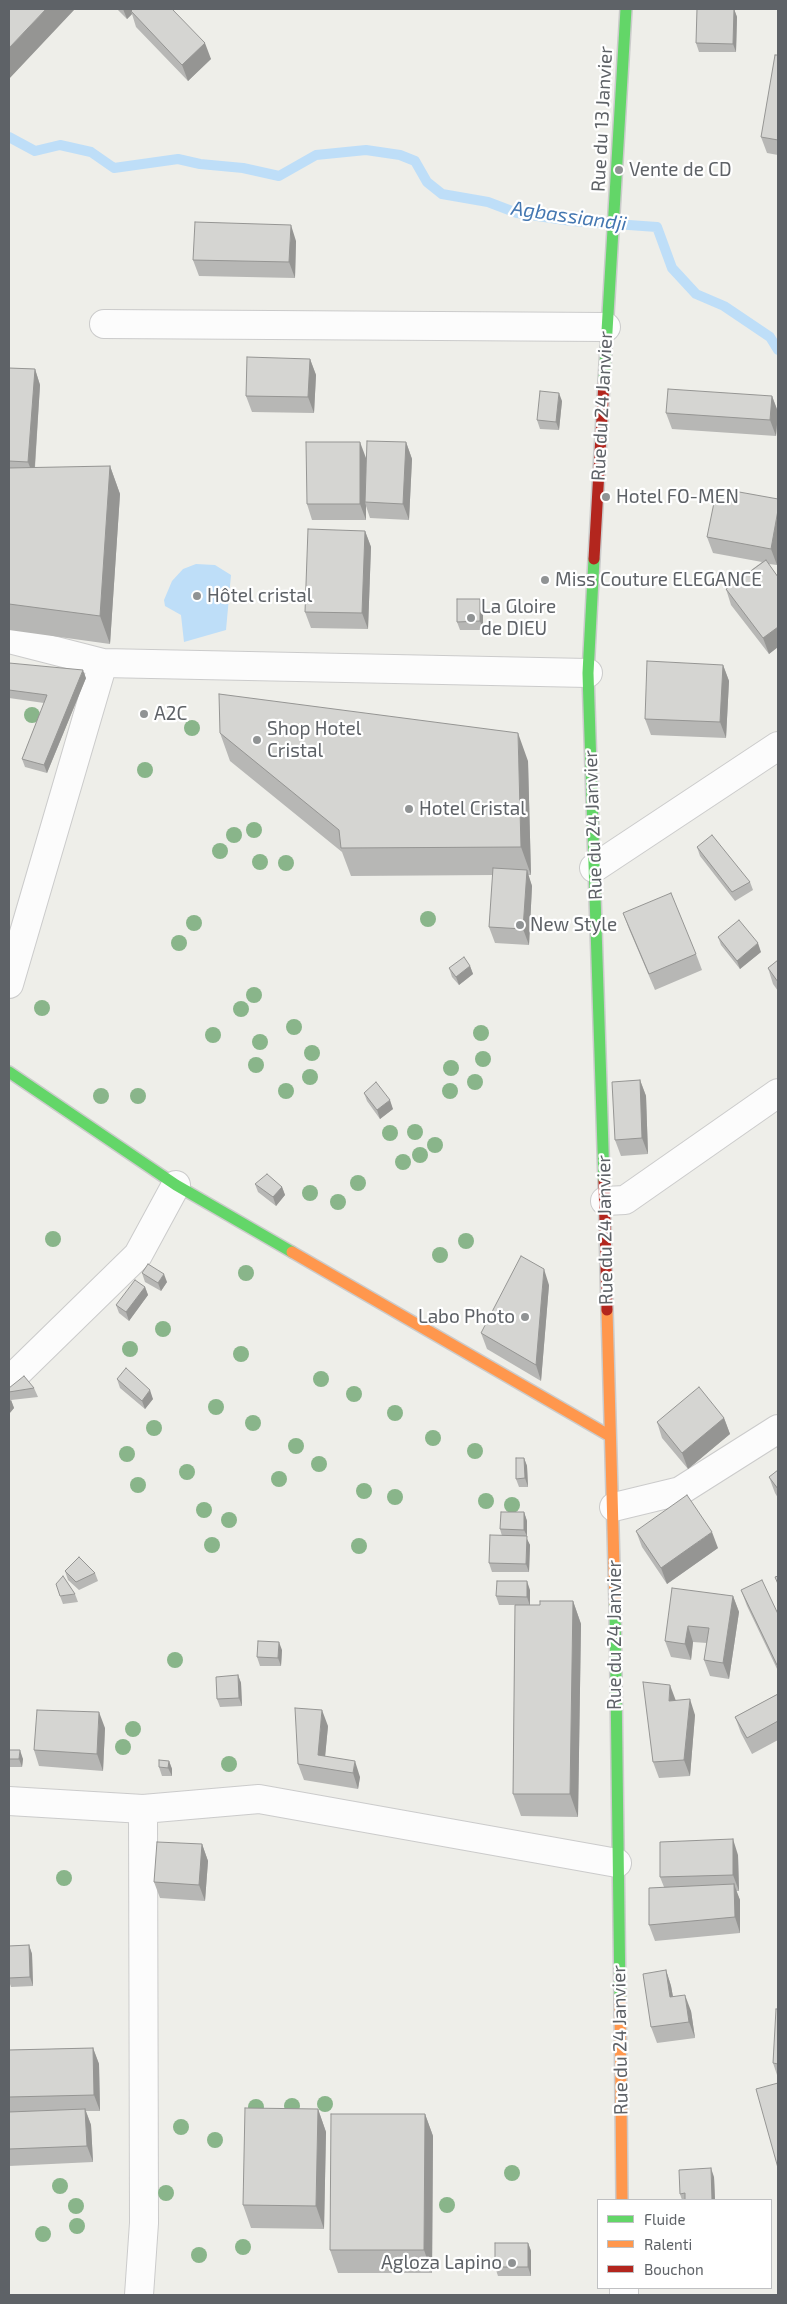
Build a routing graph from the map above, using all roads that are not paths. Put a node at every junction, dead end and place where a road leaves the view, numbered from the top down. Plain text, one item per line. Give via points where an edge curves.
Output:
1 (626, 9) edge
2 (610, 260) joint
3 (104, 324) dead end
4 (606, 327) junction
5 (9, 639) edge
6 (103, 663) junction
7 (588, 673) junction
8 (778, 746) edge
9 (594, 868) junction
10 (9, 984) edge
11 (9, 1072) edge
12 (778, 1093) edge
13 (176, 1185) junction
14 (605, 1201) junction
15 (9, 1381) edge
16 (778, 1429) edge
17 (610, 1436) junction
18 (614, 1507) junction
19 (9, 1801) edge
20 (143, 1809) junction
21 (617, 1863) junction
22 (622, 2199) edge
23 (139, 2295) edge

1 - 2 street, Rue du 13 Janvier
2 - 4 street, Rue du 24 Janvier
3 - 4 street
4 - 7 street, Rue du 24 Janvier
5 - 6 street
6 - 7 street
6 - 10 street
7 - 9 street, Rue du 24 Janvier
8 - 9 street
9 - 14 street, Rue du 24 Janvier
11 - 13 street
12 - 14 street via 625,1200
13 - 15 street via 138,1255
13 - 17 street
14 - 17 street, Rue du 24 Janvier
16 - 18 street via 680,1490
17 - 18 street, Rue du 24 Janvier
18 - 21 street, Rue du 24 Janvier
19 - 20 street
20 - 21 street via 259,1799
20 - 23 street via 144,2223
21 - 22 street, Rue du 24 Janvier

